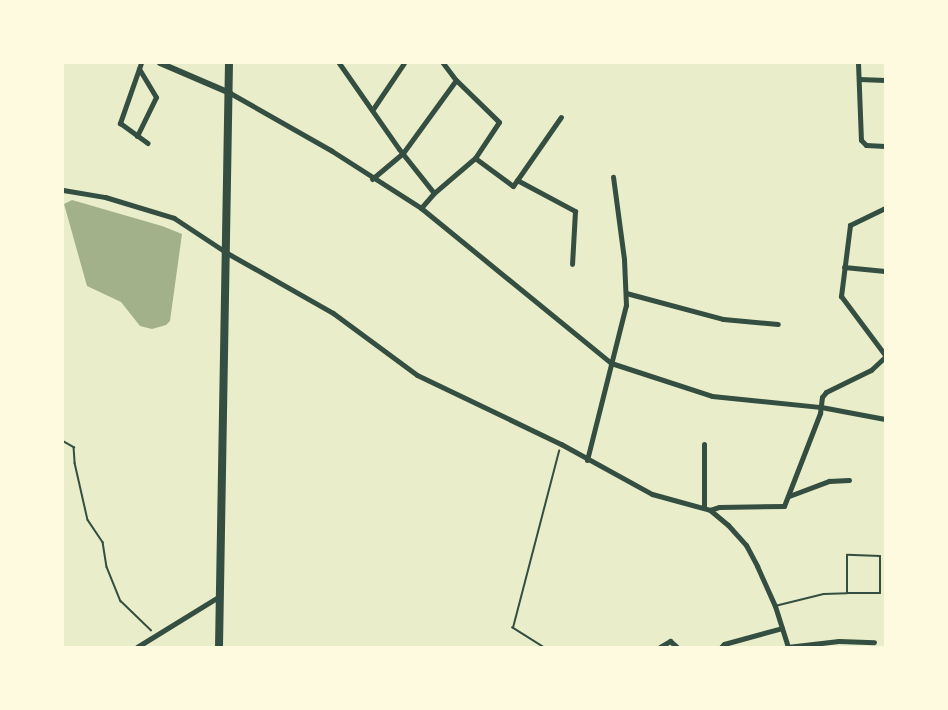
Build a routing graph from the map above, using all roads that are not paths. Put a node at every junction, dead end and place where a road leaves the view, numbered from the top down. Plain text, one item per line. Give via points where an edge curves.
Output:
1 (160, 63) edge
2 (229, 63) edge
3 (339, 63) edge
4 (404, 63) edge
5 (443, 63) edge
6 (858, 63) edge
7 (140, 66) edge
8 (859, 79) junction
9 (456, 80) junction
10 (885, 80) edge
11 (230, 93) junction
12 (373, 109) junction
13 (561, 117) dead end
14 (137, 136) junction
15 (148, 143) dead end
16 (885, 146) edge
17 (403, 153) junction
18 (475, 158) junction
19 (613, 177) dead end
20 (372, 179) junction
21 (517, 180) junction
22 (63, 190) edge
23 (434, 193) junction
24 (421, 208) junction
25 (885, 208) edge
26 (227, 253) junction
27 (572, 264) dead end
28 (844, 267) junction
29 (885, 272) edge
30 (626, 293) junction
31 (778, 324) dead end
32 (885, 356) edge
33 (611, 363) junction
34 (821, 407) junction
35 (885, 419) edge
36 (704, 444) dead end
37 (586, 460) junction
38 (849, 480) dead end
39 (789, 496) junction
40 (707, 509) junction
41 (847, 593) junction
42 (221, 596) junction
43 (775, 606) junction
44 (782, 628) junction
45 (874, 642) dead end
46 (137, 647) edge
47 (219, 647) edge
48 (660, 647) edge
49 (677, 647) edge
50 (721, 647) edge
51 (787, 647) edge

1 - 11 street
2 - 11 main road
3 - 12 street
4 - 12 street
5 - 9 street
6 - 8 street
7 - 14 street via 156,97
7 - 14 street via 120,123
8 - 10 street
8 - 16 street via 861,140 866,145
9 - 17 street
9 - 18 street via 499,122
11 - 20 street via 332,151
11 - 26 main road
12 - 17 street
13 - 21 street
14 - 15 street
17 - 20 street
17 - 23 street
18 - 21 street via 513,186
18 - 23 street
19 - 30 street
20 - 24 street
21 - 27 street via 575,211
22 - 26 street via 105,196 174,218
23 - 24 street
24 - 33 street
25 - 28 street via 850,225
26 - 37 street via 333,313 417,375 561,444
26 - 42 main road
28 - 29 street
28 - 32 street via 841,296
30 - 31 street via 723,320
30 - 33 street
32 - 34 street via 856,379 826,392
33 - 34 street via 712,396
33 - 37 street
34 - 35 street
34 - 39 street
36 - 40 street
37 - 40 street via 652,494
38 - 39 street via 829,481
39 - 40 street via 784,506
40 - 43 street via 746,545
41 - 41 lane via 879,593 880,556 848,555
41 - 43 lane via 824,594
42 - 46 street
42 - 47 main road
43 - 44 street
44 - 50 street
44 - 51 street
45 - 51 street via 839,641
48 - 49 street via 670,641

